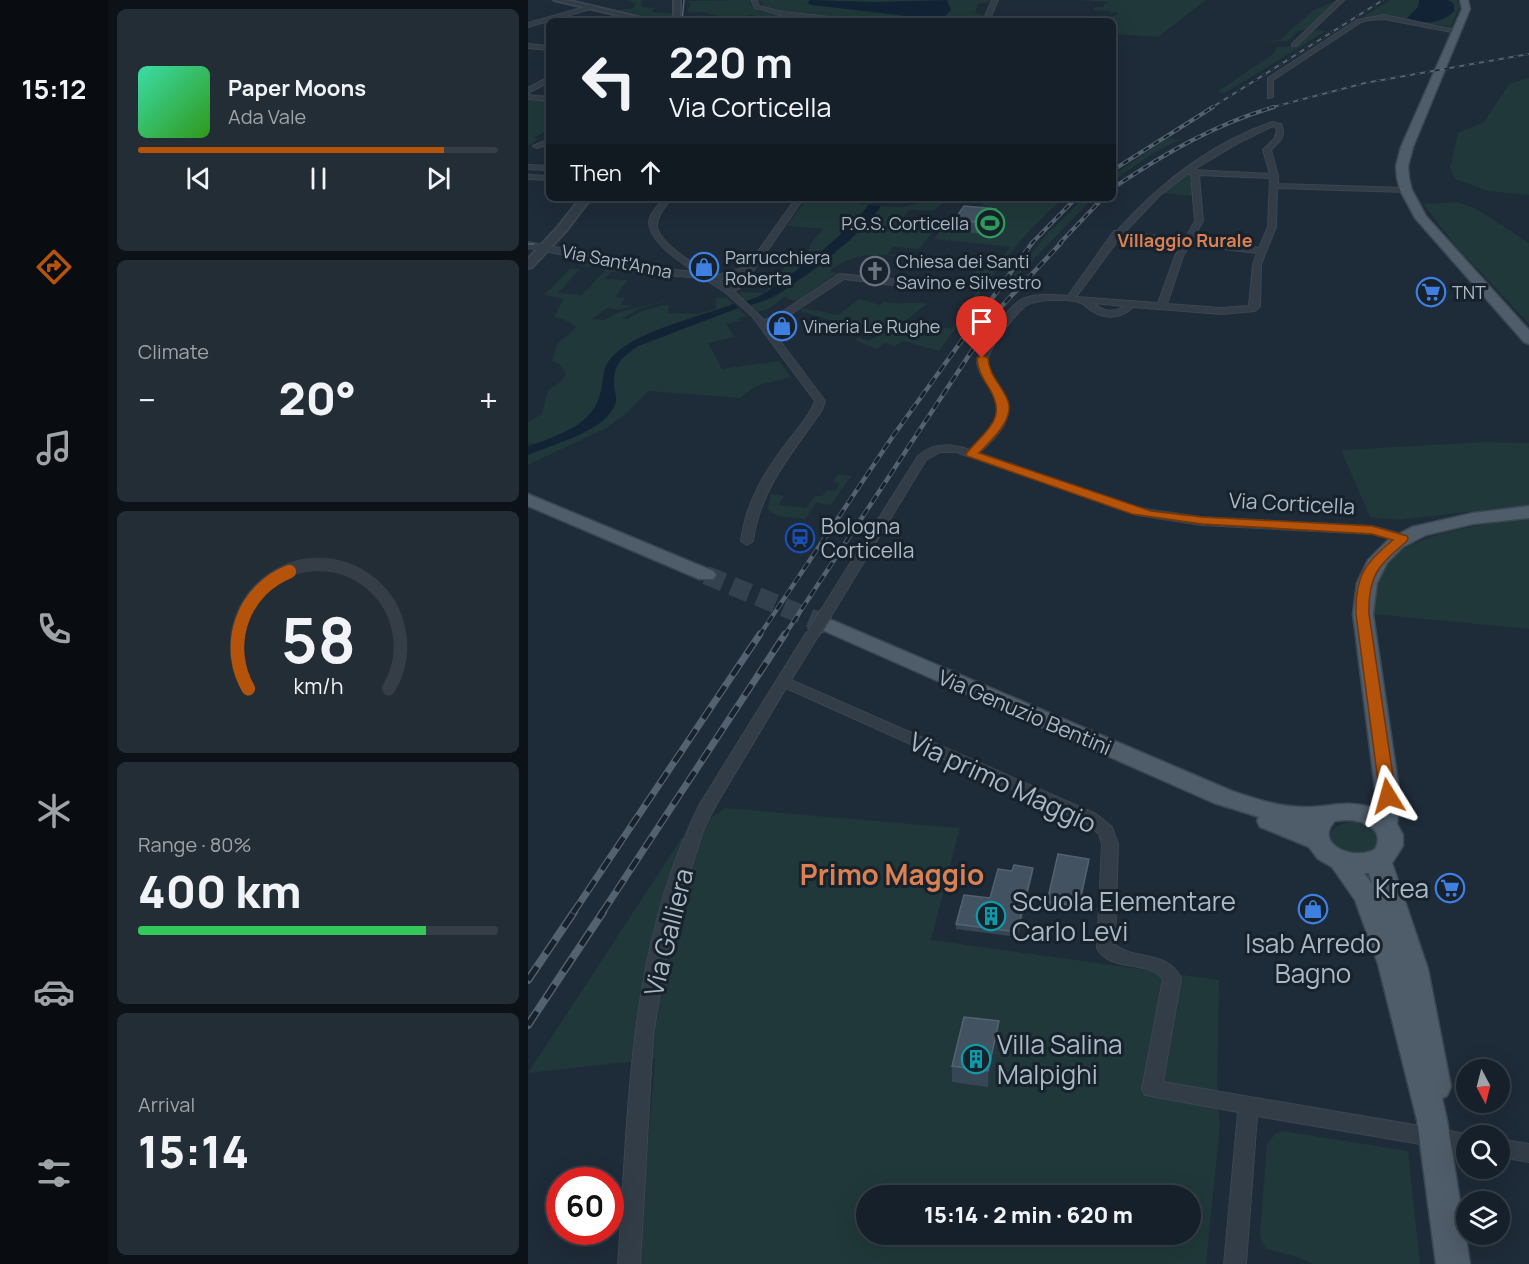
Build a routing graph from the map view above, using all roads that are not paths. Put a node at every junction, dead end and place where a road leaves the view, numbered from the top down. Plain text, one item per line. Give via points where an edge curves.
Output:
1 (557, 0) edge
2 (676, 0) edge
3 (754, 0) edge
4 (995, 0) edge
5 (1341, 0) edge
6 (1464, 0) edge
7 (592, 7) junction
8 (564, 14) junction
9 (551, 18) edge
10 (581, 18) edge
11 (639, 18) edge
12 (677, 18) edge
13 (833, 18) edge
14 (987, 18) edge
15 (546, 20) edge
16 (528, 25) edge
17 (1457, 31) junction
18 (546, 40) edge
19 (1294, 45) dead end
20 (532, 47) edge
21 (546, 82) edge
22 (528, 91) edge
23 (528, 97) edge
24 (1270, 97) dead end
25 (546, 99) edge
26 (546, 142) edge
27 (537, 146) dead end
28 (528, 167) edge
29 (546, 168) edge
30 (1183, 172) junction
31 (1195, 172) junction
32 (528, 177) edge
33 (546, 178) edge
34 (1274, 181) junction
35 (1406, 190) junction
36 (584, 201) edge
37 (666, 201) edge
38 (798, 201) edge
39 (1117, 233) junction
40 (1188, 242) junction
41 (528, 245) edge
42 (546, 247) junction
43 (1261, 251) junction
44 (528, 265) edge
45 (748, 269) junction
46 (709, 277) junction
47 (893, 282) dead end
48 (731, 293) junction
49 (1070, 298) junction
50 (1161, 307) junction
51 (759, 319) junction
52 (1529, 339) edge
53 (971, 454) junction
54 (528, 499) edge
55 (1529, 512) edge
56 (1402, 538) junction
57 (747, 541) dead end
58 (706, 575) tunnel mouth
59 (822, 624) junction
60 (784, 682) junction
61 (1385, 778) junction
62 (1223, 797) junction
63 (1358, 812) junction
64 (1327, 814) junction
65 (1385, 824) junction
66 (1318, 841) junction
67 (1378, 860) junction
68 (1341, 861) junction
69 (1248, 1107) junction
70 (1434, 1130) junction
71 (1456, 1139) edge
72 (1510, 1150) edge
73 (1529, 1153) edge
74 (630, 1264) edge
75 (1235, 1264) edge
76 (1453, 1264) edge

1 - 7 street
2 - 12 street
3 - 13 street via 757,7 769,12
4 - 14 street
5 - 19 street
6 - 17 main road via 1466,9
7 - 8 street
7 - 11 street
8 - 9 street
8 - 10 street
15 - 16 street
17 - 24 street via 1384,17 1362,19 1270,79
17 - 35 main road via 1407,147 1402,166
18 - 20 street
21 - 22 street
23 - 25 street
26 - 27 street
28 - 29 street
30 - 31 street
30 - 34 street via 1220,148 1278,124 1280,138 1267,150
30 - 39 street
31 - 34 street
31 - 40 street via 1199,221
32 - 33 street
34 - 35 street
34 - 43 street via 1272,227
35 - 52 main road via 1421,218
36 - 42 street
37 - 46 street via 656,214 654,231 669,249
38 - 45 street
39 - 40 street
39 - 49 street
40 - 43 street
40 - 50 street
41 - 42 street, Via Sant'Anna
42 - 44 street
42 - 46 street, Via Sant'Anna
43 - 50 street via 1252,309 1238,312
45 - 46 street
45 - 48 street
46 - 48 street
47 - 51 street via 842,276 779,318
48 - 51 street
49 - 50 street via 1084,300 1104,314 1123,312 1131,304
49 - 53 street via 1027,300 990,346 982,364 1004,409 988,438
51 - 57 street via 820,401 755,502
53 - 56 street, Via Corticella via 1137,512 1372,530
53 - 59 street, Via Galliera via 947,447 925,455
54 - 58 main road
55 - 56 main road via 1446,524
56 - 61 main road via 1375,561 1362,597
59 - 60 street, Via Galliera
59 - 62 main road, Via Genuzio Bentini
60 - 69 street, Via primo Maggio via 1090,818 1106,831 1110,844 1106,948 1113,956 1156,963 1167,969 1172,978 1152,1089
60 - 74 street, Via Galliera via 708,804 671,902 655,966 644,1036
61 - 63 main road via 1380,793
61 - 65 main road
62 - 64 main road, Via Genuzio Bentini via 1284,815
62 - 66 main road, Via Genuzio Bentini via 1249,813
63 - 64 main road, Via Genuzio Bentini
63 - 65 main road, Via Genuzio Bentini
64 - 66 main road via 1318,824
65 - 67 main road via 1391,846
66 - 68 main road, Via Genuzio Bentini via 1326,852
67 - 68 main road
67 - 70 main road, Via Genuzio Bentini via 1420,993 1436,1088
68 - 70 main road, Via Genuzio Bentini via 1367,897 1389,957
69 - 70 street, Via primo Maggio
69 - 75 street
70 - 71 street, Via primo Maggio
70 - 76 main road, Via Genuzio Bentini
72 - 73 street

